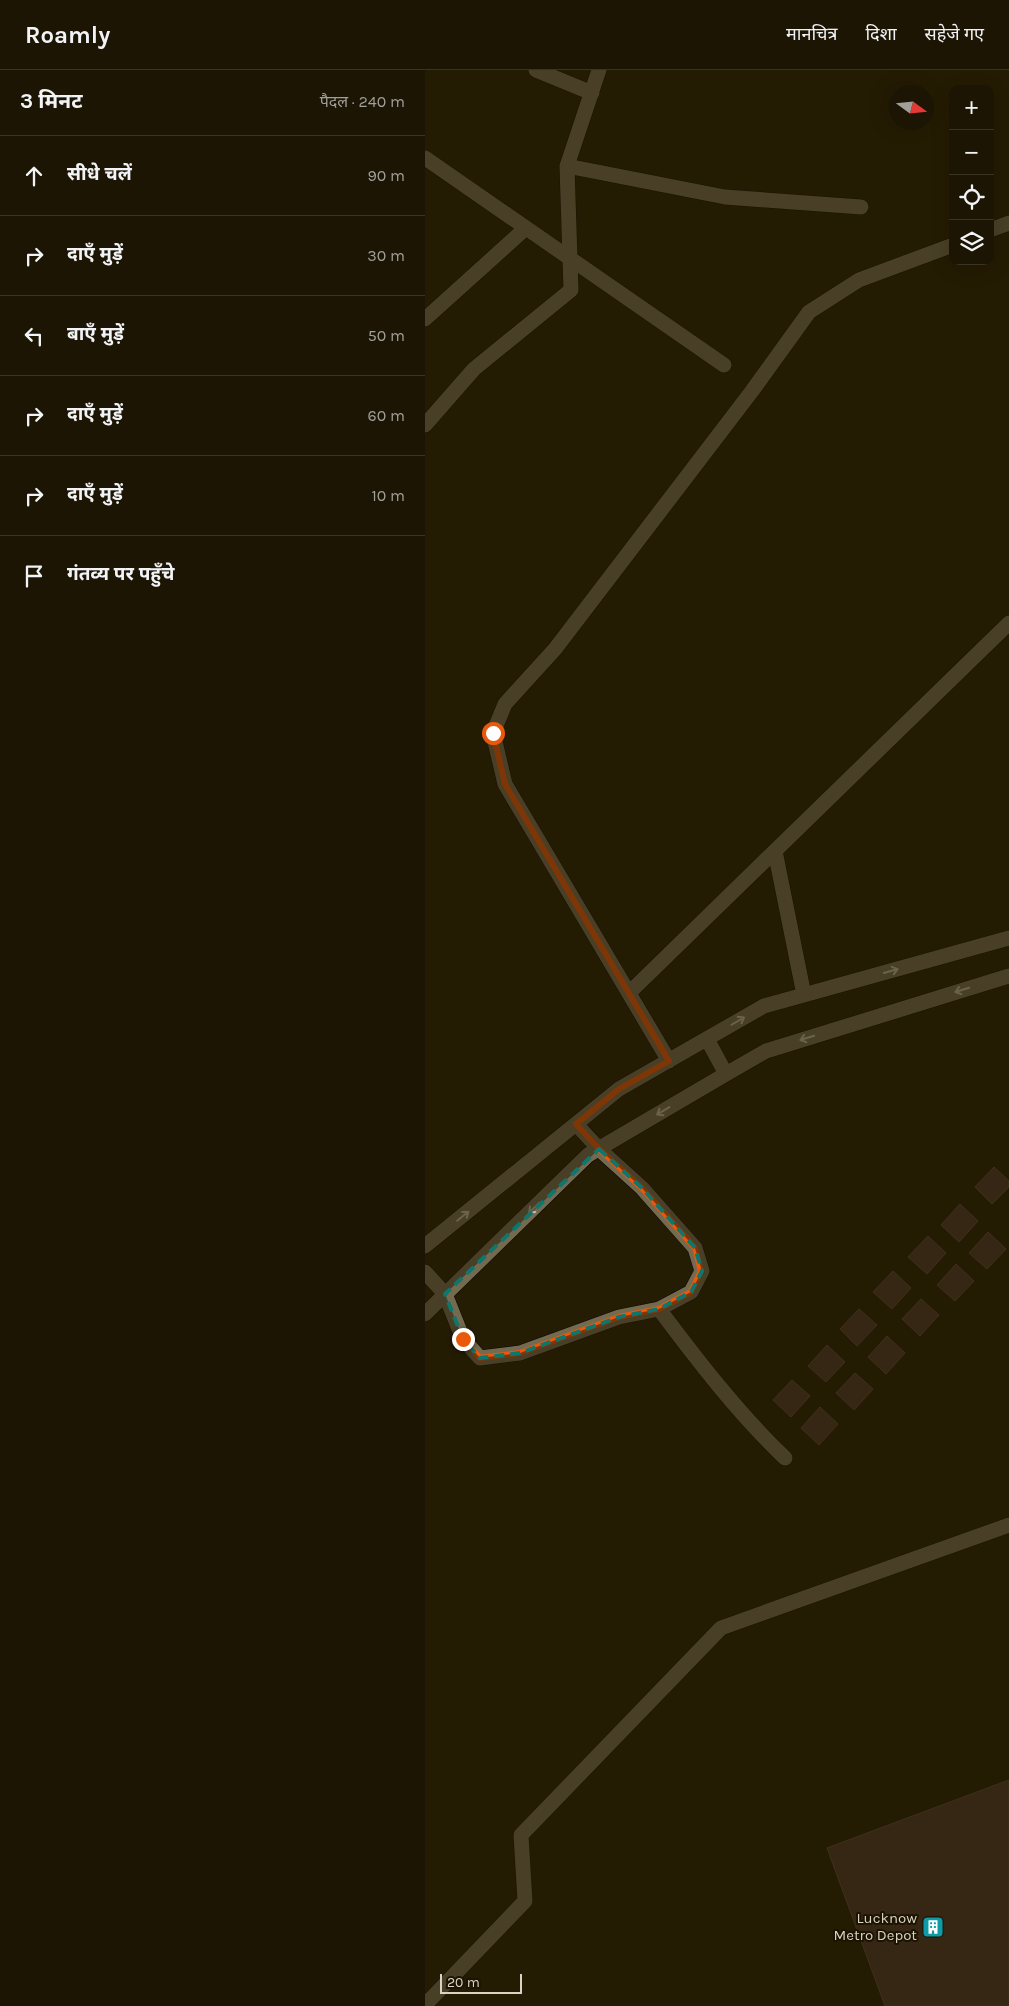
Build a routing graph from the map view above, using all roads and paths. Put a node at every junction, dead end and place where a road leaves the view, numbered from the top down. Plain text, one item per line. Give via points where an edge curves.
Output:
1 (536, 70) edge
2 (599, 70) edge
3 (592, 93) junction
4 (425, 158) edge
5 (567, 166) junction
6 (861, 207) dead end
7 (1009, 223) edge
8 (526, 228) junction
9 (994, 229) edge
10 (949, 246) edge
11 (570, 257) junction
12 (425, 318) edge
13 (723, 365) dead end
14 (425, 425) edge
15 (1009, 623) edge
16 (775, 851) junction
17 (1009, 938) edge
18 (1009, 976) edge
19 (629, 994) junction
20 (804, 995) junction
21 (707, 1039) junction
22 (669, 1061) junction
23 (726, 1074) junction
24 (576, 1124) junction
25 (599, 1149) junction
26 (425, 1246) edge
27 (425, 1272) edge
28 (445, 1294) junction
29 (659, 1309) junction
30 (425, 1314) edge
31 (785, 1458) dead end
32 (1009, 1525) edge
33 (425, 2004) edge

1 - 3 street
2 - 3 street
3 - 5 street
4 - 8 street
5 - 6 street via 725,196
5 - 11 street
7 - 9 street
8 - 11 street
8 - 12 street
10 - 19 street via 859,280 809,312 555,649 505,704 493,733 505,784
11 - 13 street
11 - 14 street via 571,290 474,369
15 - 16 street
16 - 19 street
16 - 20 street
20 -> 17 street
18 -> 23 street via 765,1051
19 - 22 street
21 -> 20 street via 764,1006
21 - 22 street
21 - 23 street
22 - 24 street via 619,1089
23 -> 25 street
24 - 25 street
26 -> 24 street
25 -> 28 street via 588,1155
25 - 29 street via 642,1188 695,1248 701,1271 691,1292
27 - 28 street
28 - 29 street via 463,1339 480,1358 520,1353 619,1317
28 - 30 street
29 - 31 street via 712,1379
32 - 33 street via 721,1628 521,1835 525,1901

